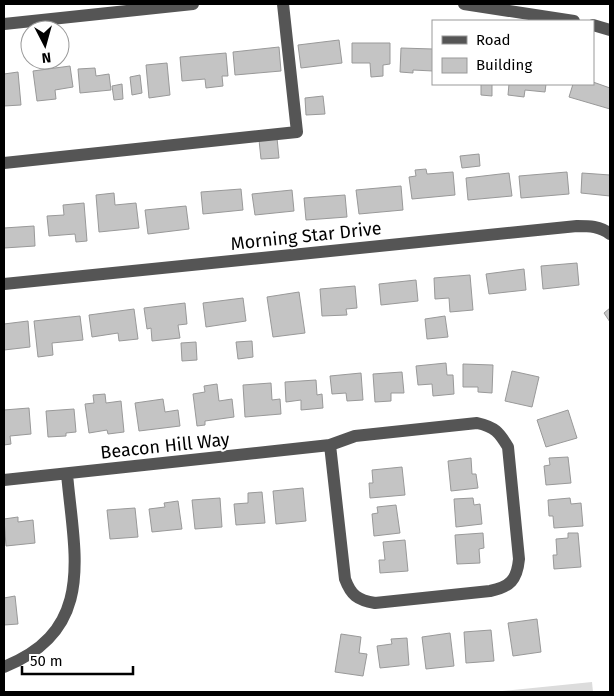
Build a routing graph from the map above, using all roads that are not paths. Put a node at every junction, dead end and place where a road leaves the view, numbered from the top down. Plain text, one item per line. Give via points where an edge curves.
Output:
1 (193, 4) edge
2 (283, 4) edge
3 (464, 4) edge
4 (568, 20) edge
5 (4, 24) edge
6 (594, 25) edge
7 (610, 30) edge
8 (4, 163) edge
9 (610, 234) edge
10 (4, 284) edge
11 (330, 445) junction
12 (67, 474) junction
13 (4, 480) edge
14 (4, 667) edge

1 - 5 street
2 - 8 street via 297,132
3 - 4 street
6 - 7 street
9 - 10 street, Morning Star Drive via 592,226 577,226
11 - 11 street, Beacon Hill Way via 355,436 477,423 491,426 508,447 519,559 518,573 512,582 490,591 374,603 356,597 344,579
11 - 12 street, Beacon Hill Way
12 - 13 street, Beacon Hill Way
12 - 14 street via 75,573 73,594 65,617 53,635 39,648

